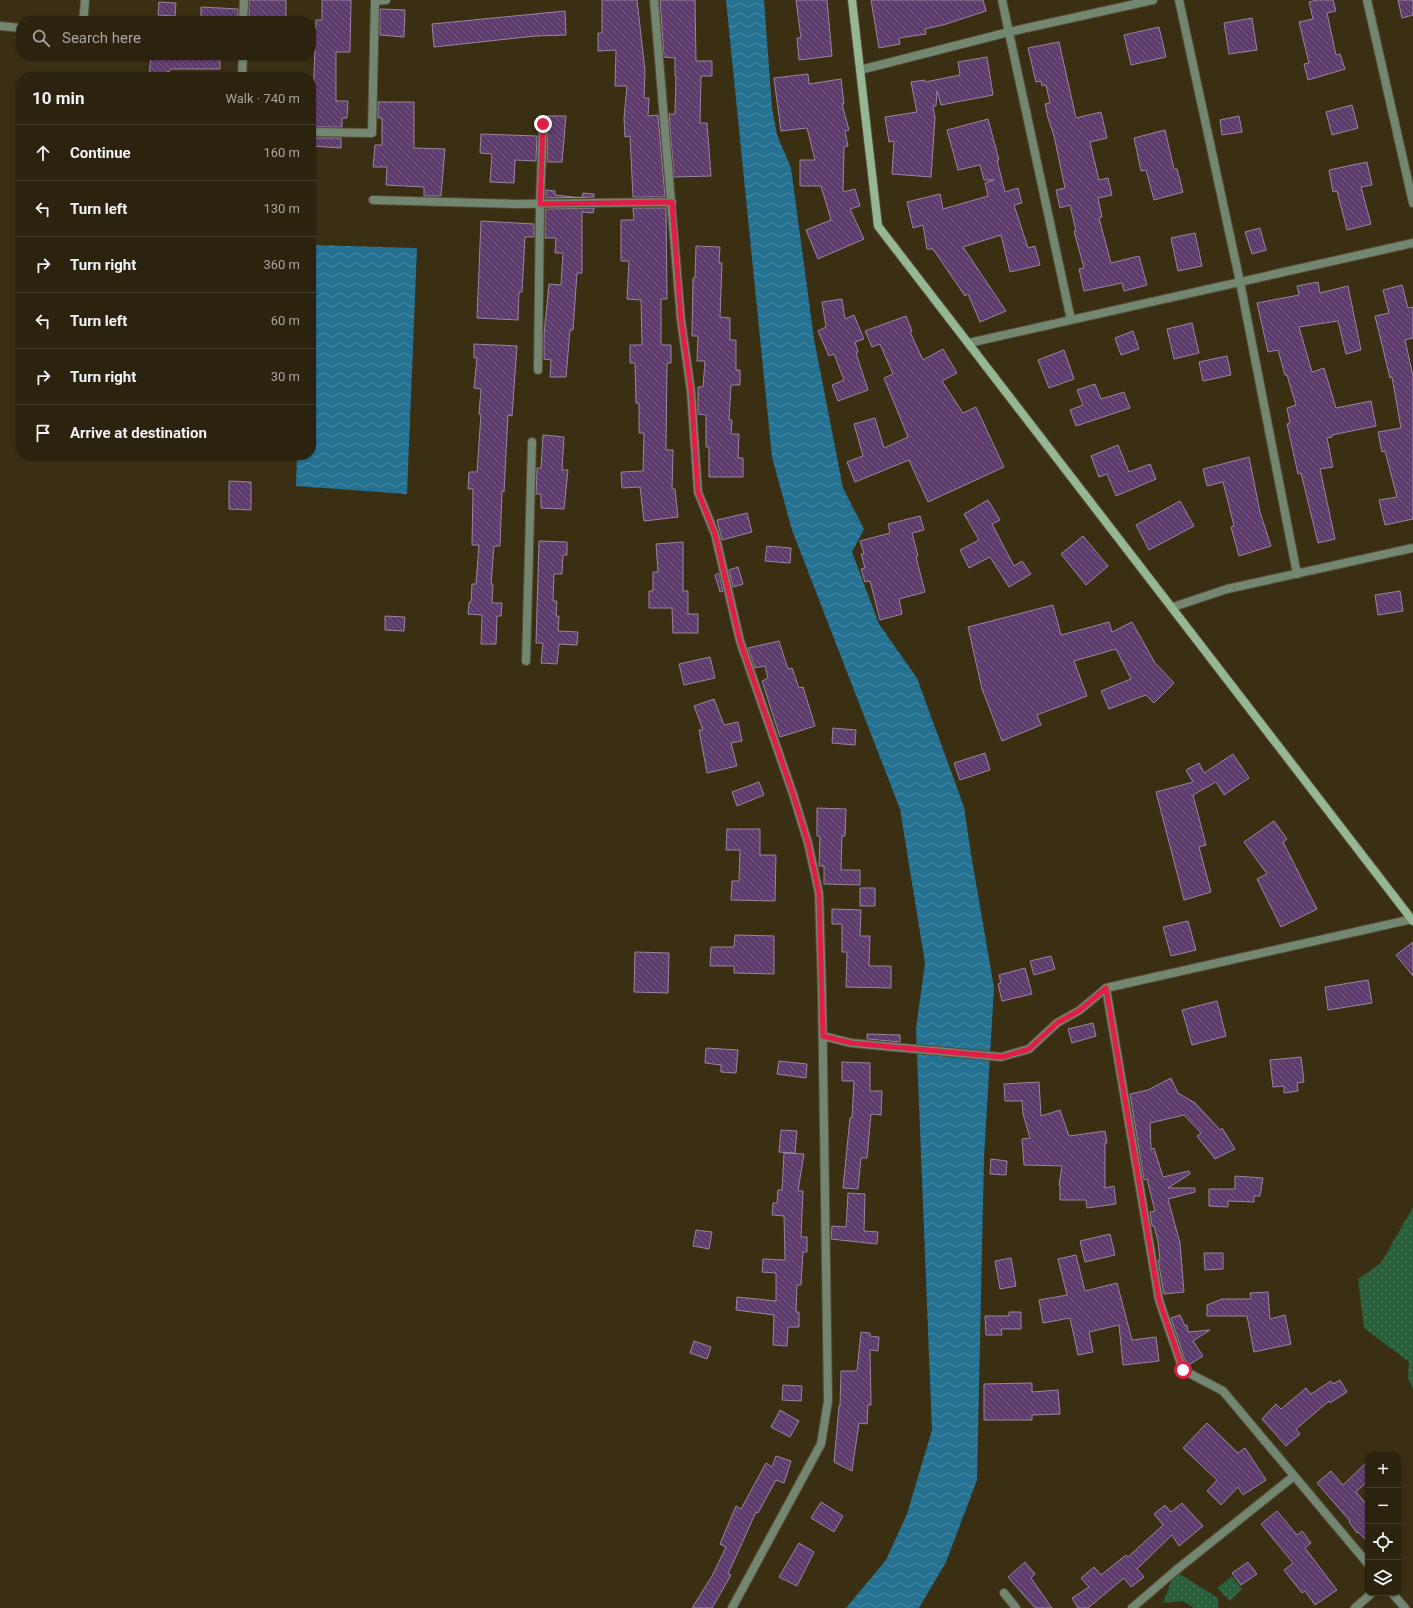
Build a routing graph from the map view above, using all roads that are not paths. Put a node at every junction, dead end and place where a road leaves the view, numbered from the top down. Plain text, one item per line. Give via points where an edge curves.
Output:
1 (85, 0) edge
2 (244, 0) edge
3 (386, 0) edge
4 (654, 0) edge
5 (852, 0) edge
6 (1002, 0) edge
7 (1153, 0) edge
8 (1179, 0) edge
9 (1367, 0) edge
10 (375, 1) edge
11 (83, 16) edge
12 (243, 16) edge
13 (0, 26) edge
14 (16, 28) edge
15 (1009, 32) junction
16 (243, 60) edge
17 (860, 70) junction
18 (242, 72) edge
19 (543, 124) dead end
20 (316, 132) edge
21 (373, 200) dead end
22 (672, 202) junction
23 (540, 204) junction
24 (1413, 204) edge
25 (1413, 243) edge
26 (1240, 282) junction
27 (1072, 320) junction
28 (969, 343) junction
29 (538, 370) dead end
30 (532, 442) dead end
31 (1413, 548) edge
32 (1297, 574) junction
33 (1173, 607) junction
34 (526, 661) dead end
35 (1413, 919) edge
36 (1106, 988) junction
37 (823, 1036) junction
38 (1294, 1476) junction
39 (1365, 1560) edge
40 (1004, 1593) dead end
41 (1368, 1596) edge
42 (1395, 1596) edge
43 (732, 1608) edge
44 (1016, 1608) edge
45 (1132, 1608) edge
46 (1354, 1608) edge
47 (1405, 1608) edge

1 - 11 street
2 - 12 street
3 - 10 street
4 - 22 street
5 - 17 street
6 - 15 street
7 - 15 street
8 - 26 street
9 - 24 street
10 - 20 street via 372,133
13 - 14 street
15 - 17 street
15 - 27 street
16 - 18 street
17 - 28 street via 878,226
19 - 23 street
21 - 23 street
22 - 23 street
22 - 37 street via 681,320 691,390 698,492 715,534 740,641 808,843 819,893
23 - 29 street
25 - 26 street
26 - 27 street
26 - 32 street
27 - 28 street
28 - 33 street
30 - 34 street
31 - 32 street
32 - 33 street via 1227,589
33 - 35 street
35 - 36 street
36 - 37 street via 1080,1010 1057,1023 1029,1049 1002,1057 851,1043
36 - 38 street via 1159,1300 1183,1370 1223,1391
37 - 43 street via 828,1401 821,1444
38 - 39 street
38 - 45 street
40 - 44 street
41 - 46 street
42 - 47 street

